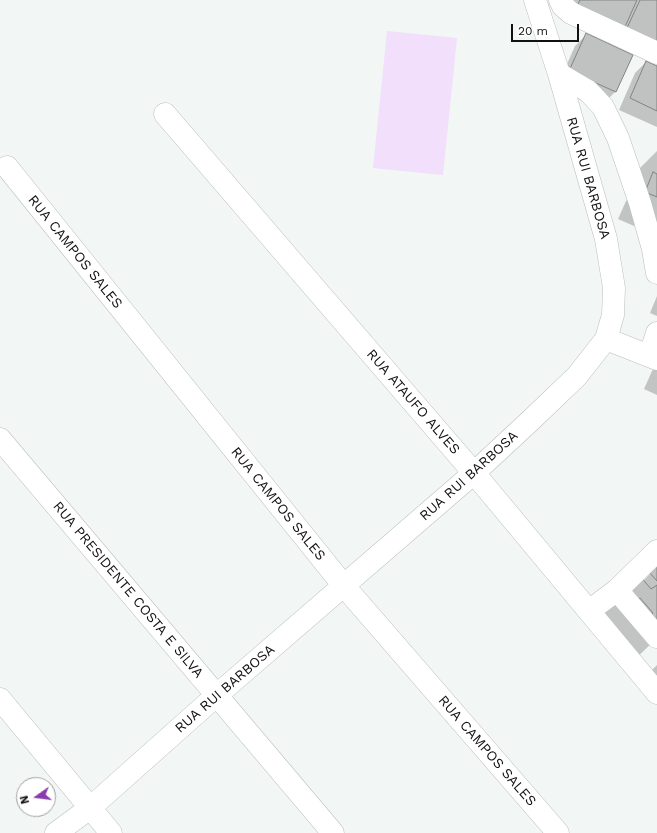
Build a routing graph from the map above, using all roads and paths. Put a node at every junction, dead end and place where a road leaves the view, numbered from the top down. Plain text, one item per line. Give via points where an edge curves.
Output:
1 (534, 0) edge
2 (560, 0) edge
3 (657, 53) edge
4 (559, 74) junction
5 (165, 114) dead end
6 (7, 167) dead end
7 (657, 273) edge
8 (657, 333) edge
9 (606, 339) junction
10 (653, 357) edge
11 (0, 439) edge
12 (474, 473) junction
13 (657, 551) edge
14 (344, 586) junction
15 (617, 590) junction
16 (589, 611) junction
17 (657, 637) edge
18 (657, 693) edge
19 (217, 695) junction
20 (0, 699) edge
21 (90, 808) junction
22 (56, 833) edge
23 (111, 833) edge
24 (333, 833) edge
25 (558, 833) edge

1 - 4 street, RUA RUI BARBOSA
2 - 3 street via 571,13
4 - 7 street via 588,91 603,108 618,138 640,203
4 - 9 street, RUA RUI BARBOSA via 606,239 614,288 612,315
5 - 12 street, RUA ATAUFO ALVES
6 - 14 street, RUA CAMPOS SALES
8 - 10 street
9 - 10 street
9 - 12 street, RUA RUI BARBOSA via 577,376
11 - 19 street, RUA PRESIDENTE COSTA E SILVA
12 - 14 street, RUA RUI BARBOSA
12 - 16 street, RUA ATAUFO ALVES
13 - 15 street
14 - 19 street, RUA RUI BARBOSA
14 - 25 street, RUA CAMPOS SALES
15 - 16 street
15 - 17 street
16 - 18 street, RUA ATAUFO ALVES
19 - 21 street, RUA RUI BARBOSA
19 - 24 street, RUA PRESIDENTE COSTA E SILVA
20 - 21 street
21 - 22 street, RUA RUI BARBOSA
21 - 23 street

